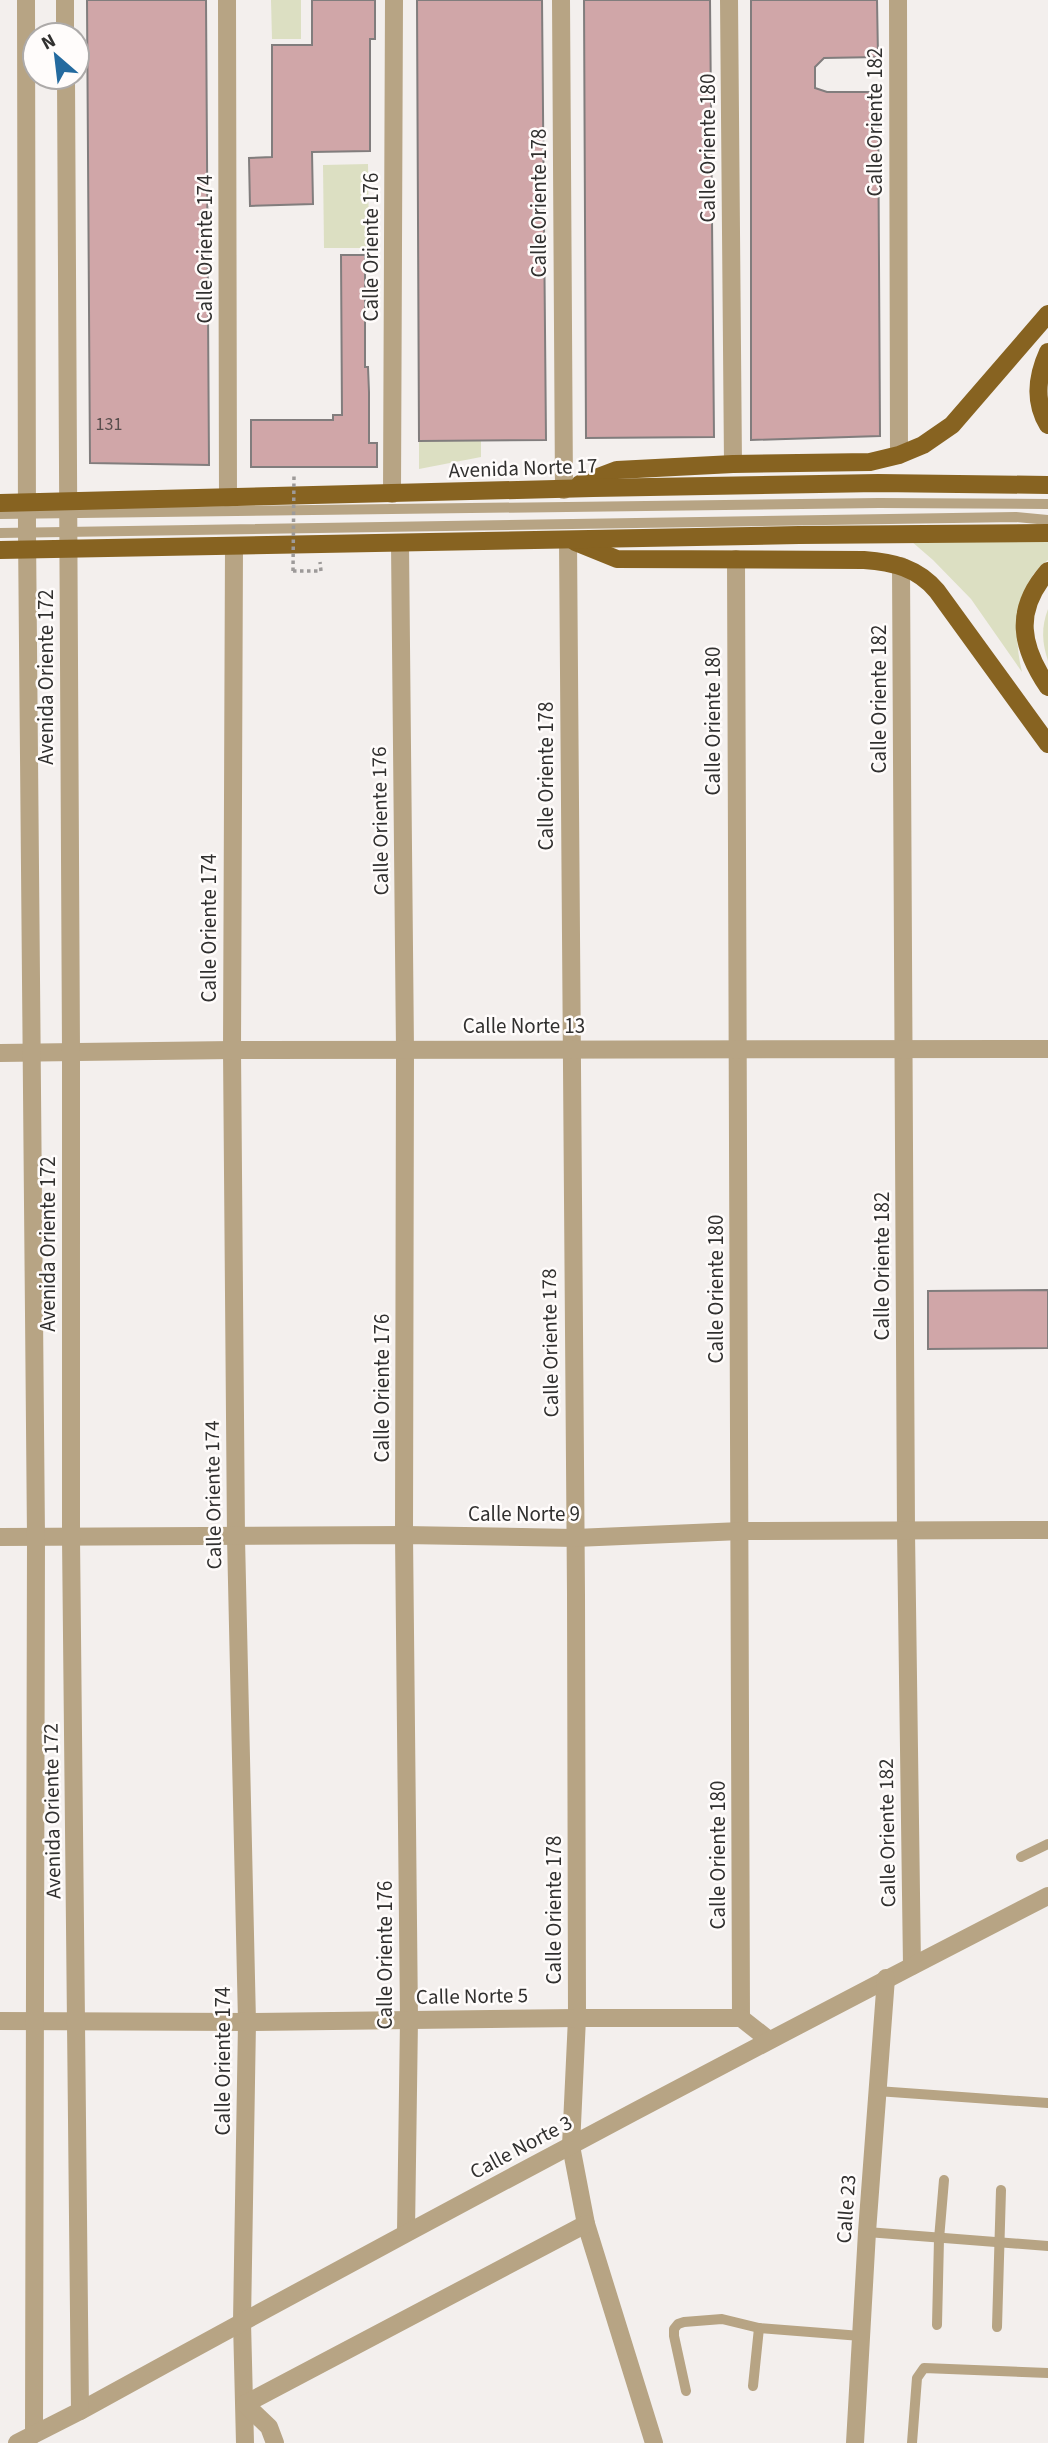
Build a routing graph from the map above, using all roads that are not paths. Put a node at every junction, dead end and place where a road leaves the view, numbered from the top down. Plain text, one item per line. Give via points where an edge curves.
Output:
1 (26, 0) edge
2 (65, 0) edge
3 (227, 0) edge
4 (394, 0) edge
5 (561, 0) edge
6 (729, 0) edge
7 (898, 0) edge
8 (65, 21) edge
9 (65, 91) edge
10 (1048, 314) edge
11 (1048, 352) edge
12 (1048, 425) edge
13 (899, 455) junction
14 (733, 464) junction
15 (1048, 485) edge
16 (564, 490) junction
17 (392, 494) junction
18 (228, 498) junction
19 (0, 502) edge
20 (1048, 504) edge
21 (28, 508) junction
22 (68, 508) junction
23 (0, 514) edge
24 (1048, 520) edge
25 (0, 533) edge
26 (1048, 533) edge
27 (568, 540) junction
28 (27, 541) junction
29 (68, 541) junction
30 (400, 544) junction
31 (234, 546) junction
32 (0, 550) edge
33 (736, 559) junction
34 (901, 566) junction
35 (1048, 571) edge
36 (1048, 687) edge
37 (1048, 744) edge
38 (570, 1048) junction
39 (736, 1048) junction
40 (1048, 1049) edge
41 (232, 1050) junction
42 (405, 1050) junction
43 (904, 1051) junction
44 (71, 1052) junction
45 (0, 1053) edge
46 (30, 1053) junction
47 (1048, 1530) edge
48 (741, 1531) junction
49 (906, 1532) junction
50 (404, 1535) junction
51 (0, 1537) edge
52 (36, 1537) junction
53 (71, 1538) junction
54 (236, 1538) junction
55 (575, 1538) junction
56 (1048, 1844) edge
57 (1021, 1857) dead end
58 (1048, 1895) edge
59 (912, 1966) junction
60 (887, 1978) junction
61 (577, 2018) junction
62 (741, 2018) junction
63 (409, 2019) junction
64 (0, 2021) edge
65 (77, 2021) junction
66 (35, 2022) junction
67 (247, 2022) junction
68 (769, 2040) junction
69 (877, 2091) junction
70 (1048, 2103) edge
71 (571, 2146) junction
72 (944, 2180) dead end
73 (1001, 2190) dead end
74 (586, 2224) junction
75 (406, 2232) junction
76 (867, 2232) junction
77 (939, 2239) junction
78 (1000, 2243) junction
79 (1048, 2246) edge
80 (242, 2322) junction
81 (937, 2325) dead end
82 (997, 2327) dead end
83 (759, 2328) junction
84 (861, 2336) junction
85 (1048, 2372) edge
86 (753, 2386) dead end
87 (686, 2391) dead end
88 (245, 2404) junction
89 (80, 2411) junction
90 (34, 2434) junction
91 (17, 2443) edge
92 (245, 2443) edge
93 (275, 2443) edge
94 (654, 2443) edge
95 (855, 2443) edge
96 (912, 2443) edge

1 - 21 street, Avenida Oriente 172
2 - 8 street
3 - 18 street, Calle Oriente 174
4 - 17 street, Calle Oriente 176
5 - 16 street, Calle Oriente 178
6 - 14 street, Calle Oriente 180
7 - 13 street, Calle Oriente 182
9 - 22 street, Avenida Oriente 172
10 - 13 main road via 951,425
11 - 12 main road via 1038,392
13 - 14 main road via 870,462
14 - 16 main road via 617,470
15 - 16 main road, Avenida Norte 17 via 878,483
16 - 17 main road, Avenida Norte 17
17 - 18 main road, Avenida Norte 17
18 - 22 main road, Avenida Norte 17
19 - 21 main road, Avenida Norte 17
20 - 22 lane
21 - 22 main road, Avenida Norte 17
21 - 23 lane
21 - 28 street, Avenida Oriente 172
22 - 29 street, Avenida Oriente 172
24 - 29 lane via 638,522
25 - 28 lane
26 - 27 main road
27 - 30 main road
27 - 33 main road via 617,559
27 - 38 street, Calle Oriente 178
28 - 29 main road
28 - 32 main road
28 - 46 street, Avenida Oriente 172
29 - 31 main road
29 - 44 street, Avenida Oriente 172
30 - 31 main road
30 - 42 street, Calle Oriente 176
31 - 41 street, Calle Oriente 174
33 - 34 main road via 864,560
33 - 39 street, Calle Oriente 180
34 - 37 main road via 920,574 937,590
34 - 43 street, Calle Oriente 182
35 - 36 main road via 1028,605 1025,635 1033,664
38 - 39 street, Calle Norte 13
38 - 42 street, Calle Norte 13
38 - 55 street, Calle Oriente 178
39 - 43 street, Calle Norte 13
39 - 48 street, Calle Oriente 180
40 - 43 street, Calle Norte 13
41 - 42 street, Calle Norte 13
41 - 44 street, Calle Norte 13
41 - 54 street, Calle Oriente 174
42 - 50 street, Calle Oriente 176
43 - 49 street, Calle Oriente 182
44 - 46 street, Calle Norte 13
44 - 53 street, Avenida Oriente 172
45 - 46 street, Calle Norte 13
46 - 52 street, Avenida Oriente 172
47 - 49 street, Calle Norte 9
48 - 49 street, Calle Norte 9
48 - 55 street, Calle Norte 9
48 - 62 street, Calle Oriente 180
49 - 59 street, Calle Oriente 182
50 - 54 street, Calle Norte 9
50 - 55 street, Calle Norte 9
50 - 63 street, Calle Oriente 176
51 - 52 street, Calle Norte 9
52 - 53 street, Calle Norte 9
52 - 66 street, Avenida Oriente 172
53 - 54 street, Calle Norte 9
53 - 65 street, Avenida Oriente 172
54 - 67 street, Calle Oriente 174
55 - 61 street, Calle Oriente 178
56 - 57 lane
58 - 59 street, Calle Norte 3
59 - 60 street, Calle Norte 3
60 - 68 street, Calle Norte 3
60 - 69 street, Calle 23
61 - 62 street, Calle Norte 5
61 - 63 street, Calle Norte 5
61 - 71 street, Calle Oriente 178
62 - 68 street
63 - 67 street, Calle Norte 5
63 - 75 street, Calle Oriente 176
64 - 66 street, Calle Norte 5
65 - 66 street, Calle Norte 5
65 - 67 street, Calle Norte 5
65 - 89 street, Avenida Oriente 172
66 - 90 street, Avenida Oriente 172
67 - 80 street, Calle Oriente 174
68 - 71 street, Calle Norte 3
69 - 70 lane
69 - 76 street, Calle 23
71 - 74 street, Calle Oriente 178
71 - 75 street, Calle Norte 3
72 - 77 lane
73 - 78 lane
74 - 88 street
74 - 94 street, Calle Oriente 178
75 - 80 street, Calle Norte 3
76 - 77 lane
76 - 84 street, Calle 23
77 - 78 lane
77 - 81 lane
78 - 79 lane
78 - 82 lane
80 - 88 street, Calle Oriente 174
80 - 89 street, Calle Norte 3
83 - 84 lane
83 - 86 lane
83 - 87 lane via 722,2319 678,2324 674,2336
84 - 95 street, Calle 23
85 - 96 lane via 924,2368 917,2378
88 - 92 street, Calle Oriente 174
88 - 93 street via 269,2427
89 - 90 street, Calle Norte 3
90 - 91 street, Calle Norte 3

